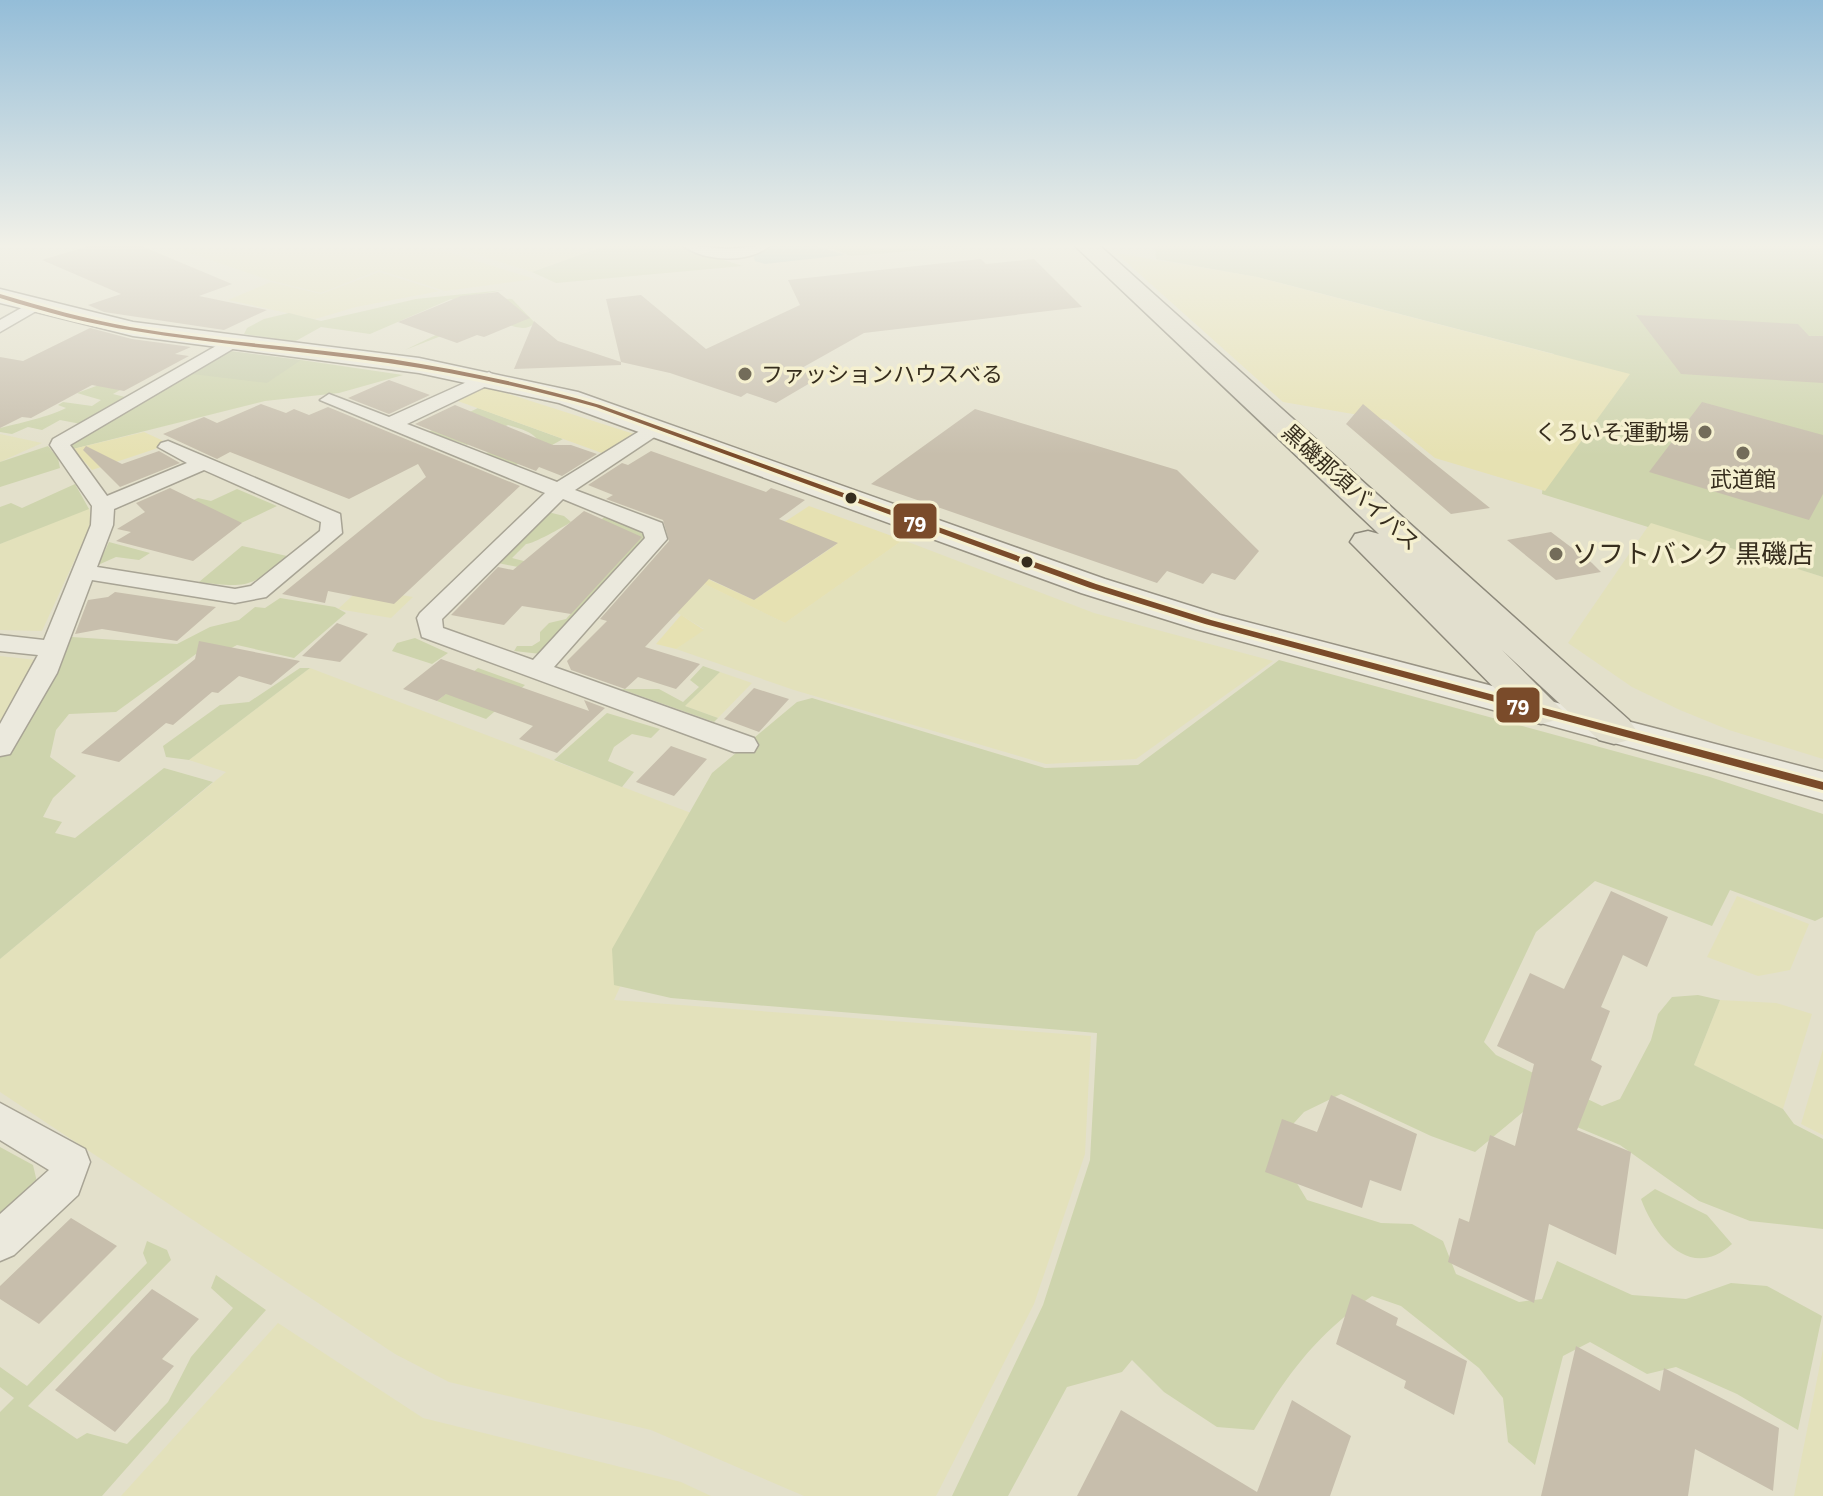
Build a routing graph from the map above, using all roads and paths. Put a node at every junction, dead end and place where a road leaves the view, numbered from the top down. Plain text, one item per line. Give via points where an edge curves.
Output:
1 (19, 315) edge
2 (64, 315) edge
3 (1131, 315) edge
4 (1161, 315) edge
5 (0, 327) edge
6 (230, 343) junction
7 (489, 378) junction
8 (329, 400) dead end
9 (390, 424) junction
10 (658, 428) junction
11 (168, 447) dead end
12 (204, 463) junction
13 (560, 490) junction
14 (103, 506) junction
15 (83, 572) junction
16 (0, 643) edge
17 (54, 649) junction
18 (537, 671) junction
19 (1541, 710) junction
20 (1614, 730) junction
21 (744, 745) dead end
22 (0, 747) edge
23 (1823, 786) edge
24 (0, 1120) edge
25 (0, 1241) edge

1 - 5 street
2 - 6 street
3 - 19 main road, 黒磯那須バイパス
4 - 20 main road, 黒磯那須バイパス
6 - 7 street
6 - 14 street via 63,439 60,445
7 - 9 street
7 - 10 street via 598,406
8 - 9 street
9 - 13 street
10 - 13 street
10 - 19 street via 1093,586 1208,622
11 - 12 street
12 - 14 street
12 - 15 street via 332,519 331,533 258,592 235,596
13 - 18 street via 654,528 656,539
13 - 18 street via 429,618 431,632
14 - 15 street via 102,525
15 - 17 street
16 - 17 street
17 - 22 street
18 - 21 street
19 - 20 street
20 - 23 street
24 - 25 street via 71,1162 64,1182

